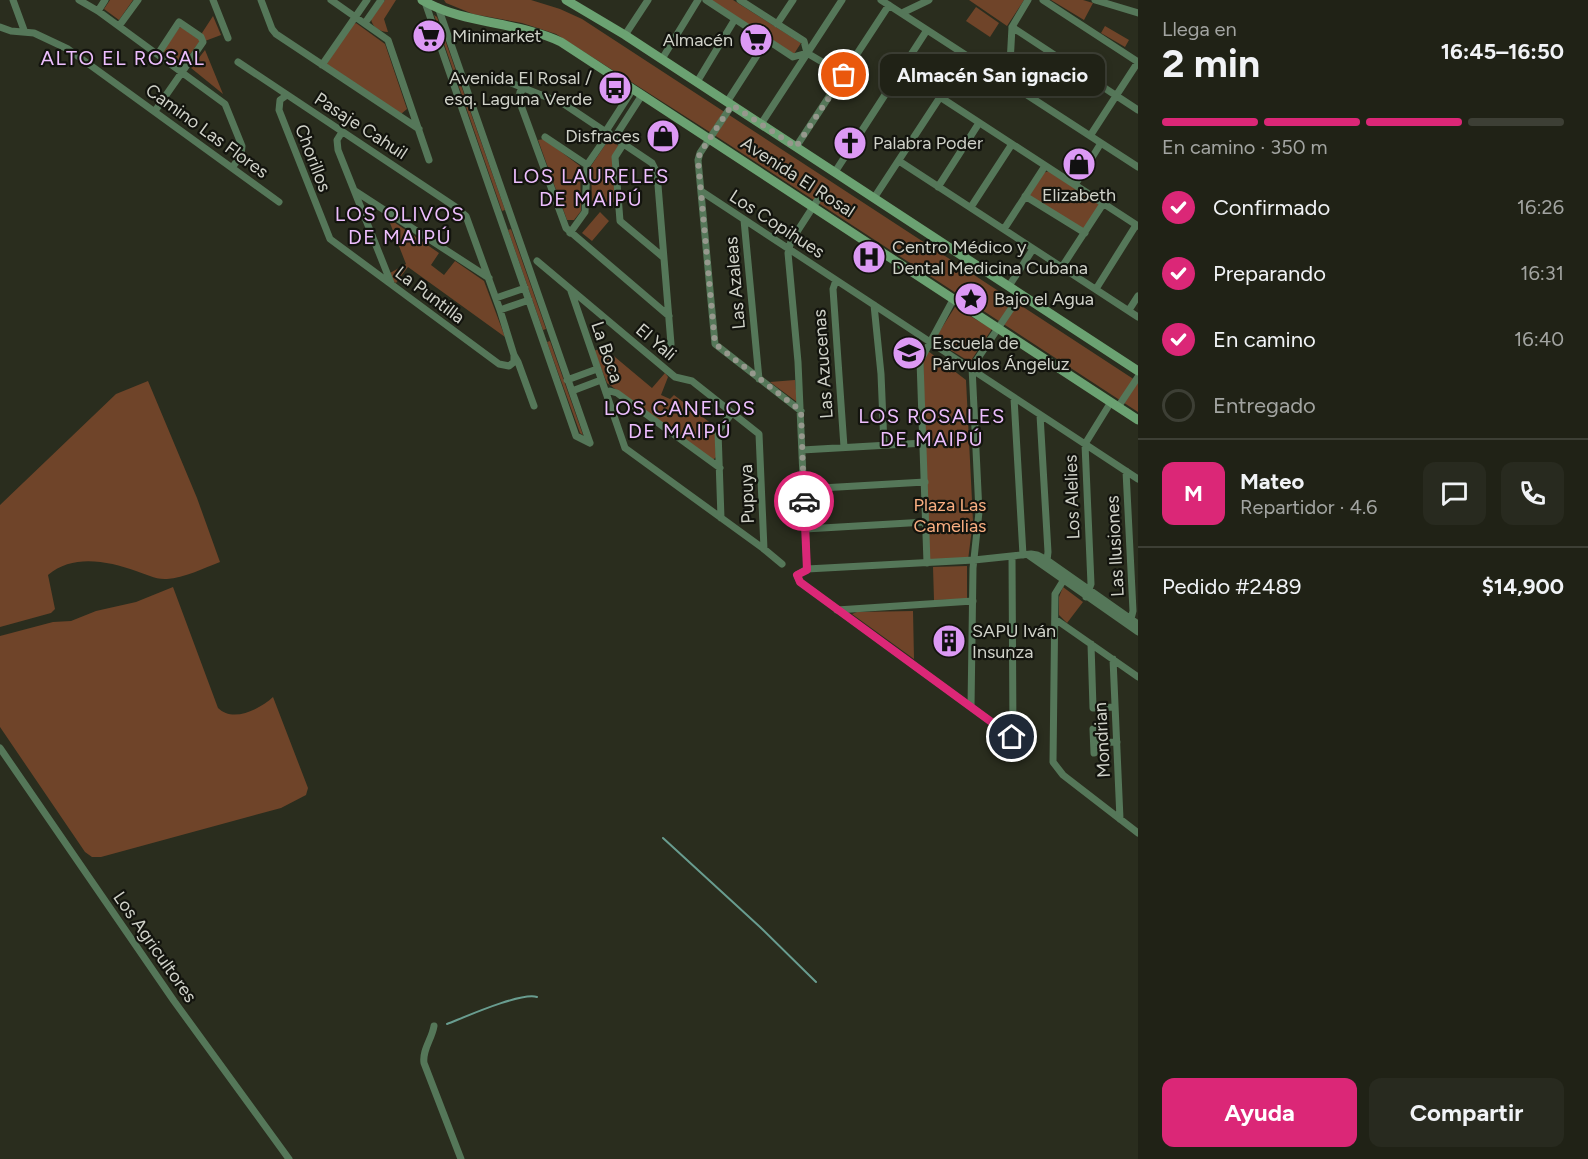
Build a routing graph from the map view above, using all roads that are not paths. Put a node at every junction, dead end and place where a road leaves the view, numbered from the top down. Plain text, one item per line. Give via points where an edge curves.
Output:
1 (13, 0) edge
2 (79, 0) edge
3 (105, 0) edge
4 (138, 0) edge
5 (213, 0) edge
6 (261, 0) edge
7 (331, 0) edge
8 (367, 0) edge
9 (381, 0) edge
10 (566, 0) edge
11 (648, 0) edge
12 (698, 0) edge
13 (706, 0) edge
14 (793, 0) edge
15 (842, 0) edge
16 (881, 0) edge
17 (929, 0) edge
18 (1028, 0) edge
19 (1043, 0) edge
20 (1095, 0) edge
21 (425, 1) edge
22 (744, 1) edge
23 (438, 4) edge
24 (889, 5) junction
25 (98, 11) junction
26 (1138, 13) edge
27 (902, 14) junction
28 (355, 16) junction
29 (735, 19) junction
30 (365, 23) junction
31 (777, 24) junction
32 (119, 26) junction
33 (0, 27) edge
34 (1012, 27) junction
35 (24, 30) junction
36 (927, 30) junction
37 (625, 34) junction
38 (228, 38) dead end
39 (767, 40) junction
40 (807, 53) junction
41 (158, 54) junction
42 (967, 56) junction
43 (662, 59) junction
44 (238, 62) dead end
45 (1138, 62) edge
46 (322, 65) junction
47 (183, 71) junction
48 (844, 75) junction
49 (501, 79) dead end
50 (697, 82) junction
51 (1011, 84) junction
52 (524, 89) junction
53 (633, 89) junction
54 (287, 95) junction
55 (642, 95) junction
56 (1116, 95) junction
57 (940, 97) junction
58 (729, 103) junction
59 (1138, 110) edge
60 (154, 111) junction
61 (979, 123) junction
62 (761, 124) junction
63 (419, 129) junction
64 (342, 132) junction
65 (610, 134) junction
66 (1090, 136) junction
67 (545, 137) dead end
68 (709, 139) junction
69 (624, 143) junction
70 (1101, 143) junction
71 (1012, 144) junction
72 (796, 147) junction
73 (429, 160) dead end
74 (899, 161) junction
75 (586, 165) junction
76 (1045, 165) junction
77 (232, 168) junction
78 (1138, 168) edge
79 (835, 172) junction
80 (1075, 185) junction
81 (938, 187) junction
82 (354, 190) junction
83 (700, 191) junction
84 (822, 194) dead end
85 (1025, 195) junction
86 (874, 198) junction
87 (279, 202) dead end
88 (1103, 204) junction
89 (813, 206) junction
90 (971, 207) junction
91 (512, 218) junction
92 (744, 220) junction
93 (502, 221) junction
94 (1137, 226) edge
95 (1004, 229) junction
96 (570, 233) junction
97 (1084, 233) junction
98 (327, 234) joint
99 (789, 249) junction
100 (1033, 249) junction
101 (663, 257) junction
102 (537, 261) dead end
103 (1062, 267) junction
104 (489, 278) junction
105 (836, 280) junction
106 (391, 284) junction
107 (1009, 286) junction
108 (525, 288) junction
109 (570, 289) junction
110 (1096, 289) junction
111 (1021, 294) junction
112 (1138, 296) edge
113 (496, 298) junction
114 (954, 298) junction
115 (530, 300) junction
116 (874, 305) junction
117 (500, 310) junction
118 (1129, 310) junction
119 (669, 316) junction
120 (1138, 317) edge
121 (998, 327) junction
122 (552, 334) junction
123 (542, 337) junction
124 (929, 342) junction
125 (671, 344) dead end
126 (514, 355) junction
127 (597, 369) junction
128 (972, 370) junction
129 (1138, 371) edge
130 (1138, 377) edge
131 (759, 379) junction
132 (567, 380) junction
133 (601, 380) junction
134 (572, 391) junction
135 (606, 393) junction
136 (1014, 398) junction
137 (1115, 405) junction
138 (534, 406) dead end
139 (801, 411) junction
140 (732, 413) junction
141 (1040, 415) junction
142 (1138, 420) edge
143 (759, 437) joint
144 (924, 443) junction
145 (1085, 444) junction
146 (884, 445) junction
147 (844, 447) junction
148 (802, 450) junction
149 (720, 468) junction
150 (1126, 471) junction
151 (1138, 479) edge
152 (925, 482) junction
153 (804, 489) junction
154 (721, 518) junction
155 (926, 522) junction
156 (805, 529) junction
157 (764, 549) junction
158 (1026, 555) junction
159 (1012, 556) junction
160 (974, 560) junction
161 (1047, 560) junction
162 (927, 563) junction
163 (782, 564) dead end
164 (807, 570) junction
165 (1063, 581) junction
166 (1088, 593) junction
167 (973, 602) junction
168 (837, 610) junction
169 (1055, 619) junction
170 (1135, 622) edge
171 (1138, 632) edge
172 (1091, 644) junction
173 (1113, 659) junction
174 (1138, 676) edge
175 (971, 707) junction
176 (1115, 707) junction
177 (1093, 729) dead end
178 (1012, 737) junction
179 (1117, 742) junction
180 (1094, 743) junction
181 (0, 748) edge
182 (1027, 748) dead end
183 (1094, 753) dead end
184 (1120, 819) junction
185 (1138, 833) edge
186 (434, 1026) dead end
187 (289, 1159) edge
188 (461, 1159) edge

1 - 35 street
2 - 25 street
3 - 25 street
4 - 32 street
5 - 38 street
6 - 46 street via 276,34
7 - 28 street
8 - 28 street
9 - 30 street
10 - 37 street, Avenida El Rosal
11 - 37 street
12 - 43 street
13 - 29 street
14 - 31 street
15 - 40 street
16 - 24 street
17 - 27 street
18 - 34 street
19 - 45 street
20 - 26 street
21 - 23 street, Avenida El Rosal
21 - 93 street
22 - 31 street
23 - 53 street, Avenida El Rosal via 472,19 552,38
23 - 91 street
24 - 27 street
24 - 48 street
25 - 32 street
27 - 36 street
28 - 30 street
28 - 46 street
29 - 39 street
29 - 50 street
30 - 63 street via 388,40
31 - 40 street via 804,41
32 - 41 street
33 - 35 street, Camino Las Flores
34 - 51 street
34 - 56 street
35 - 60 street, Camino Las Flores via 68,49
36 - 42 street
36 - 79 street
37 - 43 street, Avenida El Rosal
39 - 40 street via 793,57
39 - 58 street
40 - 48 street
40 - 62 street
41 - 47 street
41 - 47 street via 179,22 203,42
42 - 51 street
42 - 57 street
43 - 50 street, Avenida El Rosal
44 - 54 street, Pasaje Cahuil
45 - 56 street
46 - 63 street
47 - 60 street
47 - 77 street via 228,108 242,146
48 - 72 street
49 - 52 street
50 - 58 street, Avenida El Rosal
51 - 66 street
52 - 65 street via 564,104
52 - 96 street via 519,100
53 - 55 street, Avenida El Rosal
53 - 65 street
54 - 64 street, Pasaje Cahuil
54 - 98 street, Chorillos via 280,100 279,110
55 - 65 street
55 - 68 street, Avenida El Rosal
56 - 59 street
56 - 66 street
57 - 61 street
57 - 74 street
58 - 62 street, Avenida El Rosal
58 - 68 street
60 - 77 street, Camino Las Flores
61 - 71 street
61 - 81 street
62 - 72 street, Avenida El Rosal
63 - 73 street
64 - 82 street via 336,144
64 - 104 street, Pasaje Cahuil via 466,216
65 - 69 street
65 - 75 street
66 - 70 street
67 - 75 street
68 - 83 street via 698,158
68 - 89 street, Avenida El Rosal
69 - 101 street via 652,163 657,173
69 - 101 street via 615,157 620,221
70 - 78 street
70 - 80 street
71 - 76 street
71 - 90 street
72 - 79 street, Avenida El Rosal
74 - 81 street
74 - 86 street
75 - 96 street via 585,212
76 - 80 street
76 - 85 street
77 - 87 street, Camino Las Flores
79 - 86 street, Avenida El Rosal
80 - 88 street
81 - 90 street
82 - 104 street
82 - 106 street
83 - 92 street, Los Copihues
83 - 131 street via 715,344
84 - 89 street
85 - 95 street
85 - 97 street
86 - 107 street, Avenida El Rosal
88 - 94 street
88 - 97 street
89 - 99 street
89 - 114 street, Avenida El Rosal
90 - 95 street
91 - 93 street
91 - 122 street
92 - 99 street, Los Copihues
92 - 131 street, Las Azaleas
93 - 108 street
94 - 110 street
95 - 100 street
96 - 119 street
97 - 103 street
98 - 106 street, La Puntilla via 333,243
99 - 105 street, Los Copihues
99 - 139 street
100 - 103 street
100 - 107 street
101 - 119 street
102 - 109 street, El Yali
103 - 110 street
104 - 113 street
105 - 116 street, Los Copihues
105 - 147 street, Las Azucenas via 833,289
106 - 126 street, La Puntilla via 499,364 509,366
107 - 111 street, Avenida El Rosal
108 - 113 street
108 - 115 street
109 - 127 street, La Boca
109 - 140 street, El Yali via 675,377 692,381
110 - 118 street
111 - 121 street
111 - 129 street, Avenida El Rosal
112 - 118 street
113 - 117 street
114 - 121 street, Avenida El Rosal
114 - 124 street
115 - 117 street
115 - 123 street
116 - 124 street, Los Copihues
116 - 146 street
117 - 126 street
118 - 120 street
119 - 125 street
121 - 128 street
121 - 137 street, Avenida El Rosal
122 - 123 street
122 - 132 street
123 - 134 street via 576,436 590,443
124 - 128 street, Los Copihues
124 - 144 street via 920,361
126 - 138 street
127 - 132 street
127 - 133 street, La Boca
128 - 136 street, Los Copihues
128 - 160 street via 979,503
130 - 137 street, Los Alelies
131 - 139 street
132 - 134 street
133 - 134 street
133 - 135 street, La Boca
135 - 149 street via 617,393
135 - 154 street, La Boca via 628,451
136 - 141 street, Los Copihues
136 - 158 street
137 - 142 street, Avenida El Rosal
137 - 145 street, Los Alelies
139 - 148 street
140 - 143 street, El Yali
140 - 149 street via 718,431
141 - 145 street, Los Copihues
141 - 161 street
143 - 157 street, Pupuya
144 - 146 street
144 - 152 street
145 - 150 street, Los Copihues
145 - 166 street, Los Alelies
146 - 147 street
147 - 148 street
148 - 153 street
149 - 154 street
150 - 151 street, Los Copihues
150 - 170 street, Las Ilusiones
152 - 153 street
152 - 155 street
153 - 156 street
154 - 157 street, La Boca
155 - 156 street
155 - 162 street
156 - 164 street
157 - 163 street, La Boca
158 - 159 street
158 - 161 street
158 - 165 street
159 - 160 street
159 - 178 street
160 - 162 street
160 - 167 street
161 - 166 street
162 - 164 street
164 - 168 street via 797,575 800,582
165 - 166 street
165 - 169 street via 1055,594
166 - 170 street
166 - 171 street
167 - 168 street
167 - 175 street
168 - 175 street
169 - 172 street
169 - 184 street via 1053,762 1063,775
172 - 173 street
172 - 176 street via 1093,708
173 - 174 street
173 - 176 street, Mondrian
175 - 178 street
176 - 179 street, Mondrian
177 - 180 street
178 - 182 street
179 - 180 street
179 - 184 street, Mondrian
180 - 183 street
181 - 187 street, Los Agricultores via 174,1002
184 - 185 street
186 - 188 street via 424,1063

